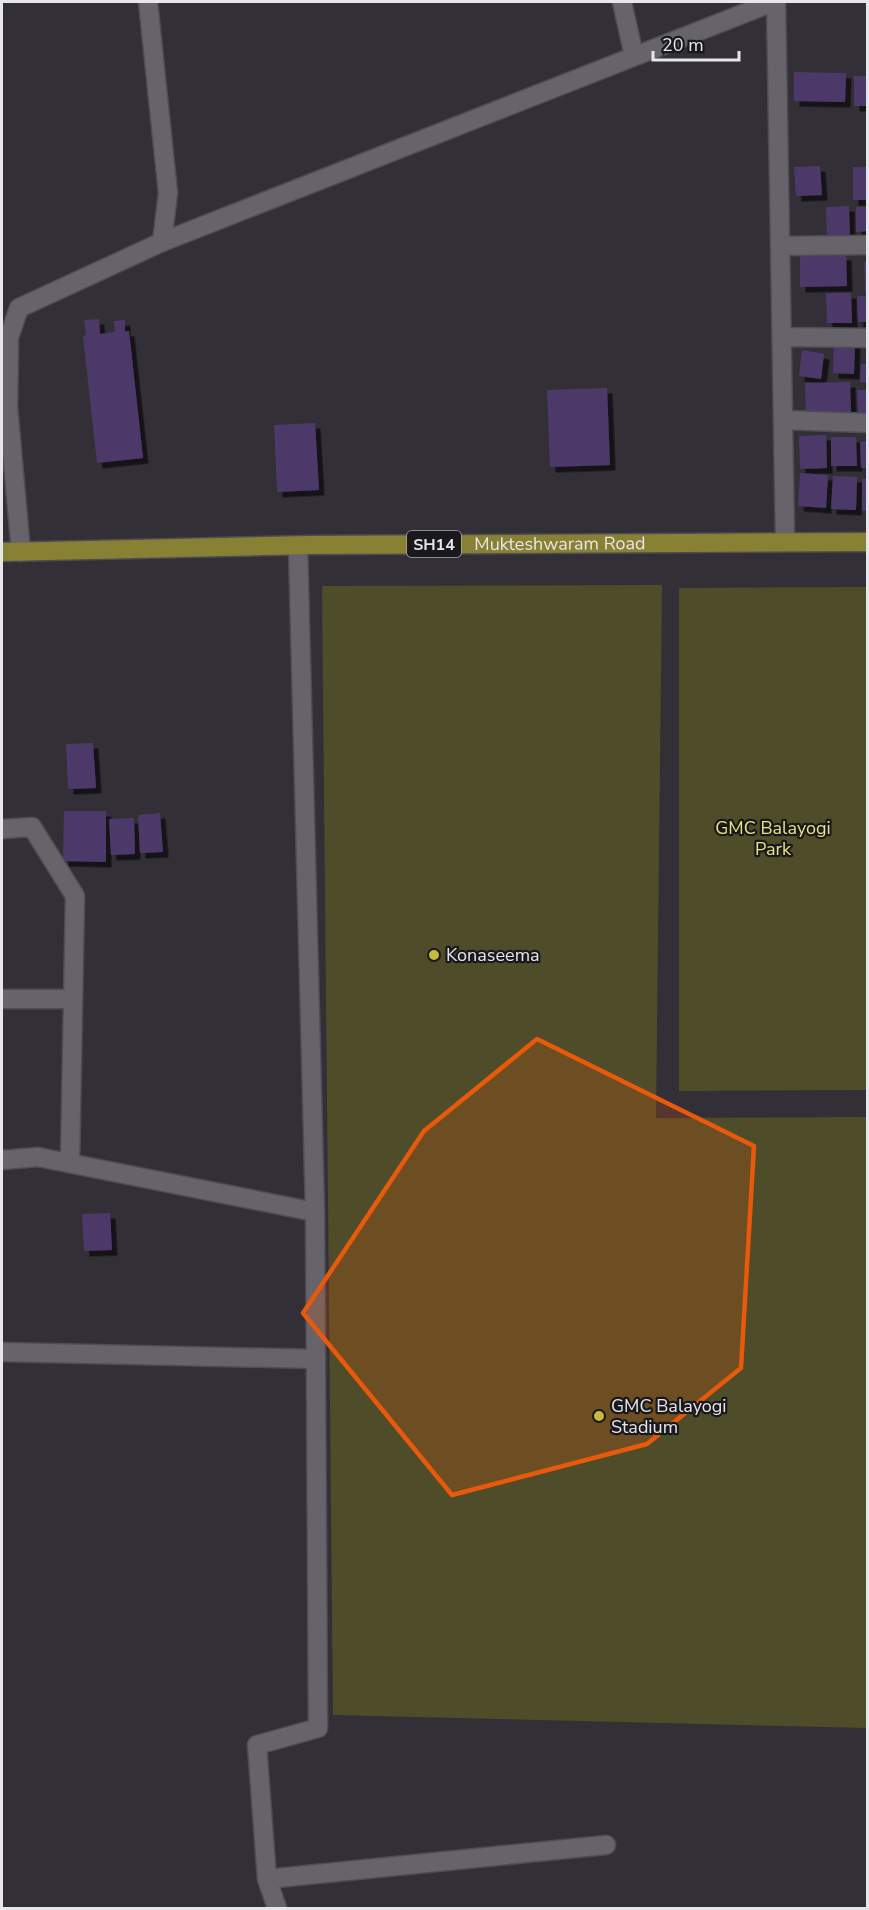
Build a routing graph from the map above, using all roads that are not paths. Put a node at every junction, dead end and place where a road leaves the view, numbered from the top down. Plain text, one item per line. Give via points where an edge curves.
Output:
1 (148, 2) edge
2 (622, 2) edge
3 (775, 2) edge
4 (634, 56) junction
5 (162, 242) junction
6 (867, 245) edge
7 (780, 246) junction
8 (782, 337) junction
9 (867, 338) edge
10 (783, 420) junction
11 (867, 423) edge
12 (785, 542) junction
13 (867, 542) edge
14 (298, 546) junction
15 (2, 552) edge
16 (21, 552) junction
17 (2, 829) edge
18 (2, 999) edge
19 (73, 999) junction
20 (2, 1160) edge
21 (70, 1163) junction
22 (315, 1212) junction
23 (2, 1352) edge
24 (316, 1359) junction
25 (606, 1845) dead end
26 (267, 1879) junction
27 (277, 1908) edge

1 - 5 street via 168,193
2 - 4 street
3 - 4 street
3 - 7 street
4 - 5 street
5 - 16 street via 19,308 9,337 8,407
6 - 7 street
7 - 8 street
8 - 9 street
8 - 10 street
10 - 11 street
10 - 12 street
12 - 13 main road, Mukteshwaram Road / SH14
12 - 14 main road, Mukteshwaram Road / SH14
14 - 16 main road, Mukteshwaram Road / SH14
14 - 22 street
15 - 16 main road, Mukteshwaram Road / SH14
17 - 19 street via 32,827 75,896
18 - 19 street
19 - 21 street
20 - 21 street via 38,1157
21 - 22 street
22 - 24 street
23 - 24 street
24 - 26 street via 318,1728 257,1745
25 - 26 street
26 - 27 street

